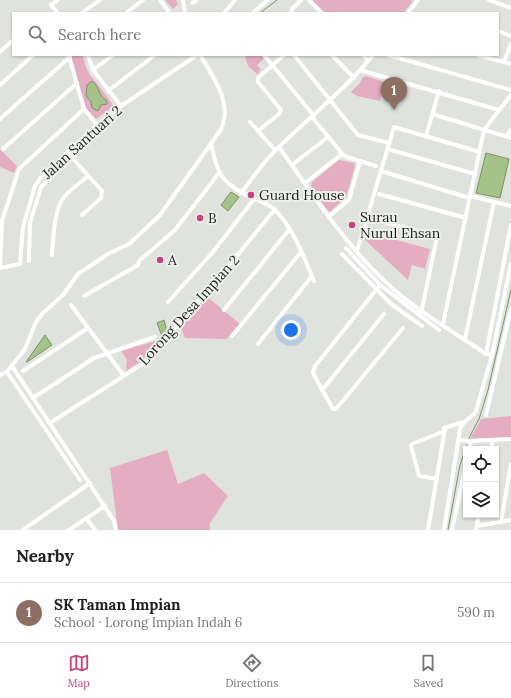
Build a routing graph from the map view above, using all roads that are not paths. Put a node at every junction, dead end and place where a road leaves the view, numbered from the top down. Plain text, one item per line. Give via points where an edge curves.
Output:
1 (58, 0) edge
2 (100, 0) edge
3 (143, 0) edge
4 (160, 0) edge
5 (183, 0) edge
6 (197, 0) edge
7 (235, 0) edge
8 (268, 0) edge
9 (301, 0) edge
10 (309, 0) edge
11 (418, 0) edge
12 (489, 0) edge
13 (192, 3) dead end
14 (511, 8) edge
15 (57, 12) edge
16 (83, 12) edge
17 (127, 12) edge
18 (169, 12) edge
19 (185, 12) edge
20 (225, 12) edge
21 (256, 12) edge
22 (291, 12) edge
23 (321, 12) edge
24 (409, 12) edge
25 (499, 31) edge
26 (511, 36) edge
27 (12, 41) edge
28 (511, 44) edge
29 (0, 52) edge
30 (32, 56) edge
31 (69, 56) edge
32 (88, 56) edge
33 (112, 56) edge
34 (154, 56) edge
35 (197, 56) edge
36 (200, 56) edge
37 (265, 56) edge
38 (283, 56) edge
39 (295, 56) edge
40 (333, 56) edge
41 (364, 56) edge
42 (372, 56) edge
43 (392, 56) edge
44 (483, 56) edge
45 (511, 59) edge
46 (368, 60) junction
47 (505, 60) junction
48 (511, 64) edge
49 (273, 65) junction
50 (93, 70) junction
51 (360, 70) junction
52 (354, 78) junction
53 (77, 83) junction
54 (0, 85) edge
55 (511, 90) edge
56 (108, 91) junction
57 (439, 91) junction
58 (511, 95) edge
59 (332, 100) junction
60 (121, 106) junction
61 (84, 110) junction
62 (500, 110) junction
63 (432, 114) junction
64 (313, 116) junction
65 (0, 119) edge
66 (250, 122) dead end
67 (97, 125) junction
68 (484, 130) junction
69 (511, 130) edge
70 (258, 131) junction
71 (426, 136) junction
72 (506, 136) junction
73 (328, 137) junction
74 (511, 138) edge
75 (389, 142) junction
76 (211, 143) junction
77 (279, 147) junction
78 (3, 149) dead end
79 (275, 150) junction
80 (391, 150) dead end
81 (67, 152) junction
82 (480, 152) junction
83 (342, 154) junction
84 (72, 158) junction
85 (360, 161) junction
86 (292, 165) junction
87 (376, 166) dead end
88 (381, 171) junction
89 (219, 173) junction
90 (475, 174) junction
91 (88, 176) junction
92 (305, 183) junction
93 (241, 193) junction
94 (380, 194) dead end
95 (468, 197) junction
96 (254, 199) junction
97 (494, 202) junction
98 (511, 206) edge
99 (275, 209) junction
100 (82, 215) dead end
101 (329, 216) junction
102 (367, 217) junction
103 (466, 218) junction
104 (511, 225) edge
105 (289, 230) junction
106 (346, 248) dead end
107 (357, 251) junction
108 (301, 252) junction
109 (342, 254) dead end
110 (52, 255) dead end
111 (29, 261) dead end
112 (511, 264) edge
113 (0, 268) edge
114 (312, 276) junction
115 (314, 280) dead end
116 (380, 285) junction
117 (376, 290) junction
118 (84, 296) dead end
119 (168, 302) dead end
120 (71, 306) dead end
121 (422, 309) junction
122 (224, 310) dead end
123 (508, 311) edge
124 (384, 314) dead end
125 (418, 314) junction
126 (444, 324) junction
127 (422, 326) dead end
128 (88, 328) junction
129 (403, 328) dead end
130 (439, 330) dead end
131 (232, 336) dead end
132 (154, 337) dead end
133 (465, 339) junction
134 (258, 344) dead end
135 (107, 353) junction
136 (486, 354) junction
137 (492, 355) junction
138 (12, 366) junction
139 (23, 371) dead end
140 (7, 372) junction
141 (0, 375) edge
142 (124, 376) junction
143 (322, 390) junction
144 (33, 398) junction
145 (486, 415) dead end
146 (465, 422) junction
147 (50, 423) junction
148 (445, 429) junction
149 (511, 439) edge
150 (459, 440) junction
151 (493, 440) junction
152 (471, 441) junction
153 (410, 442) dead end
154 (470, 446) edge
155 (492, 446) edge
156 (511, 464) edge
157 (463, 478) edge
158 (80, 480) dead end
159 (437, 480) junction
160 (90, 483) junction
161 (511, 498) edge
162 (504, 499) junction
163 (105, 506) junction
164 (86, 518) junction
165 (478, 518) edge
166 (511, 520) edge
167 (501, 522) junction
168 (476, 528) edge
169 (23, 530) edge
170 (69, 530) edge
171 (95, 530) edge
172 (116, 530) edge
173 (428, 530) edge
174 (444, 530) edge
175 (452, 530) edge

1 - 15 street via 51,5
2 - 16 street
3 - 17 street
4 - 18 street
5 - 19 street
6 - 13 street
7 - 20 street
8 - 21 street
9 - 22 street
10 - 23 street
11 - 24 street
12 - 14 street
25 - 26 street
27 - 29 street
28 - 47 street
30 - 54 street
31 - 53 street
31 - 65 street
32 - 50 street
33 - 50 street
34 - 56 street
35 - 60 street, Jalan Santuari 2
36 - 76 street via 217,84 225,111 225,121
37 - 49 street
38 - 49 street
39 - 59 street
40 - 52 street
41 - 46 street
42 - 46 street
43 - 55 street
44 - 47 street
45 - 47 street
46 - 51 street
47 - 48 street
49 - 64 street
49 - 70 street via 258,78 258,82 281,110
50 - 56 street
51 - 52 street
51 - 57 street
52 - 59 street
53 - 61 street
53 - 78 street
56 - 60 street
57 - 62 street
57 - 63 street
58 - 62 street
59 - 64 street
59 - 75 street via 358,135
60 - 67 street, Jalan Santuari 2
61 - 67 street
61 - 113 street via 19,169 2,221
62 - 68 street
63 - 68 street
63 - 71 street
64 - 73 street
64 - 77 street
66 - 70 street
67 - 81 street, Jalan Santuari 2
68 - 72 street
68 - 82 street
69 - 72 street
70 - 79 street
71 - 75 street via 394,127
71 - 82 street
72 - 74 street
73 - 83 street
73 - 86 street
75 - 88 street
76 - 89 street
76 - 138 street via 160,215 130,244 108,254 78,274 63,295 42,314 25,349
77 - 79 street
77 - 86 street
79 - 93 street
80 - 90 street
81 - 84 street
81 - 113 street, Jalan Santuari 2 via 35,186 23,226 20,264
82 - 90 street
83 - 85 street
83 - 92 street
84 - 91 street
84 - 111 street via 41,187 30,224
85 - 87 street
85 - 101 street via 349,199
86 - 92 street
88 - 95 street
88 - 102 street
89 - 93 street via 229,186
89 - 118 street via 175,230 139,261 138,265
90 - 95 street
91 - 100 street via 102,191 102,198
91 - 110 street via 62,200 54,229
92 - 101 street
93 - 96 street
94 - 103 street
95 - 97 street
95 - 103 street
96 - 99 street
96 - 119 street via 212,253
97 - 98 street
97 - 133 street
99 - 105 street
99 - 142 street, Lorong Desa Impian 2 via 144,363
101 - 107 street
102 - 107 street
102 - 121 street via 437,237
103 - 126 street
104 - 136 street
105 - 108 street
105 - 122 street
106 - 116 street
107 - 121 street via 399,293
108 - 114 street
108 - 131 street
109 - 117 street
112 - 123 street
114 - 115 street
114 - 134 street
116 - 117 street
116 - 125 street
117 - 127 street
117 - 143 street via 315,366 313,372
120 - 128 street
121 - 125 street
121 - 126 street
123 - 137 street
123 - 145 street
124 - 143 street
125 - 130 street
126 - 133 street
128 - 135 street
128 - 139 street
129 - 143 street via 335,410
132 - 135 street
133 - 136 street
135 - 142 street
135 - 144 street via 94,358
136 - 137 street
137 - 146 street via 474,416
138 - 140 street
138 - 144 street
140 - 141 street
140 - 158 street
142 - 147 street, Lorong Desa Impian 2
144 - 147 street
146 - 148 street
146 - 150 street via 461,425
147 - 160 street
148 - 153 street
148 - 159 street
148 - 159 street via 411,446 419,476
149 - 151 street
150 - 152 street
150 - 174 street
151 - 152 street
151 - 155 street
152 - 154 street
156 - 162 street
157 - 175 street
159 - 173 street
160 - 163 street
160 - 169 street
161 - 162 street
162 - 167 street
163 - 164 street
163 - 172 street via 114,520
164 - 170 street
164 - 171 street
165 - 168 street
166 - 167 street
167 - 168 street

